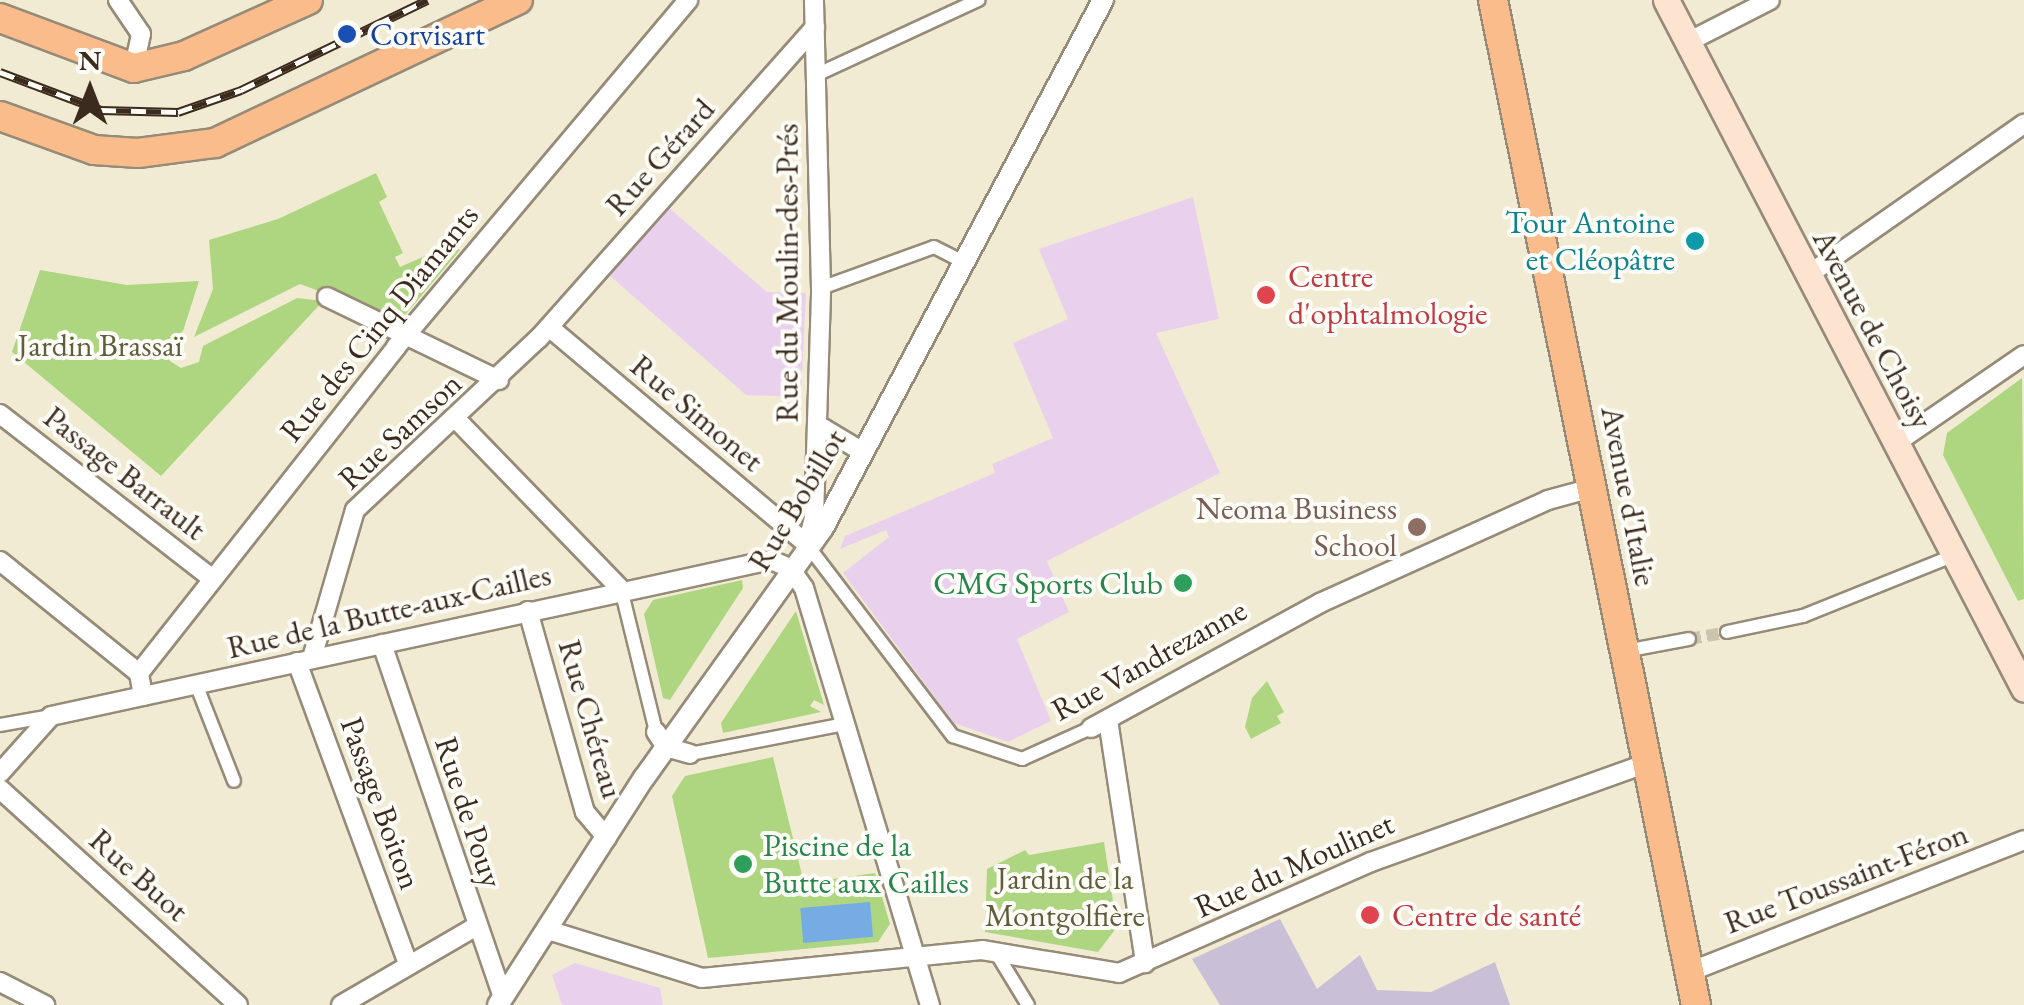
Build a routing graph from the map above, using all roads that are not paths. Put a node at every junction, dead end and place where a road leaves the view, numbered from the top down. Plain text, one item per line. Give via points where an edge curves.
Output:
1 (118, 0) edge
2 (308, 0) edge
3 (518, 0) edge
4 (688, 0) edge
5 (815, 0) edge
6 (978, 0) edge
7 (1103, 0) edge
8 (1493, 0) edge
9 (1666, 0) edge
10 (1770, 0) edge
11 (0, 18) edge
12 (815, 27) junction
13 (1688, 42) junction
14 (134, 68) junction
15 (816, 75) junction
16 (0, 116) edge
17 (2024, 124) edge
18 (964, 262) junction
19 (1808, 275) junction
20 (821, 288) junction
21 (327, 297) dead end
22 (549, 327) junction
23 (406, 334) junction
24 (2024, 354) edge
25 (499, 380) junction
26 (0, 414) edge
27 (456, 419) junction
28 (818, 425) junction
29 (1896, 443) junction
30 (863, 452) junction
31 (1592, 488) junction
32 (807, 544) junction
33 (1952, 556) junction
34 (0, 562) edge
35 (790, 568) junction
36 (213, 579) junction
37 (621, 590) junction
38 (528, 610) junction
39 (1727, 632) tunnel mouth
40 (1690, 639) tunnel mouth
41 (382, 644) junction
42 (1625, 651) junction
43 (305, 660) junction
44 (138, 673) junction
45 (196, 684) junction
46 (2024, 688) edge
47 (144, 696) junction
48 (51, 716) junction
49 (844, 724) junction
50 (1099, 724) junction
51 (0, 726) edge
52 (661, 739) junction
53 (690, 754) joint
54 (1648, 763) junction
55 (0, 774) edge
56 (234, 781) dead end
57 (0, 789) edge
58 (607, 838) junction
59 (2024, 840) edge
60 (475, 927) junction
61 (548, 930) junction
62 (995, 950) junction
63 (915, 956) junction
64 (1145, 963) junction
65 (408, 964) junction
66 (1690, 972) junction
67 (0, 982) edge
68 (500, 1001) edge
69 (45, 1005) edge
70 (238, 1005) edge
71 (341, 1005) edge
72 (930, 1005) edge
73 (1028, 1005) edge
74 (1696, 1005) edge

1 - 14 street via 141,34
2 - 14 main road via 184,56
3 - 16 main road via 215,143 138,154 94,150
4 - 23 street, Rue des Cinq Diamants
5 - 12 street, Rue du Moulin-des-Prés
6 - 15 street
7 - 18 street, Rue Bobillot
8 - 31 main road, Avenue d'Italie
9 - 13 main road, Avenue de Choisy
10 - 13 street
11 - 14 main road
12 - 15 street, Rue du Moulin-des-Prés
12 - 22 street, Rue Gérard
13 - 19 main road, Avenue de Choisy
15 - 20 street, Rue du Moulin-des-Prés
17 - 19 street
18 - 20 street via 934,247
18 - 30 street, Rue Bobillot
19 - 29 main road, Avenue de Choisy
20 - 28 street, Rue du Moulin-des-Prés
21 - 23 street
22 - 25 street, Rue Samson
22 - 32 street, Rue Simonet
23 - 25 street
23 - 36 street, Rue des Cinq Diamants
24 - 29 street
25 - 27 street, Rue Samson
26 - 36 street, Passage Barrault
27 - 37 street
27 - 43 street, Rue Samson via 355,510
28 - 30 street
28 - 32 street, Rue du Moulin-des-Prés
29 - 33 main road, Avenue de Choisy
30 - 32 street, Rue Bobillot via 823,528
31 - 42 main road, Avenue d'Italie
31 - 50 street, Rue Vandrezanne via 1548,500 1347,590
32 - 35 street, Rue Bobillot
32 - 50 street, Rue Vandrezanne via 953,736 1022,758
33 - 39 street via 1803,616
33 - 46 main road, Avenue de Choisy
34 - 44 street
35 - 37 street, Rue de la Butte-aux-Cailles via 771,560 751,562
35 - 49 street via 804,588
35 - 52 street, Rue Bobillot
36 - 44 street, Rue des Cinq Diamants
37 - 38 street, Rue de la Butte-aux-Cailles
37 - 52 street
38 - 41 street, Rue de la Butte-aux-Cailles
38 - 58 street, Rue Chéreau via 584,812
40 - 42 street
41 - 43 street, Rue de la Butte-aux-Cailles
41 - 60 street, Rue de Pouy
42 - 54 main road, Avenue d'Italie
43 - 45 street, Rue de la Butte-aux-Cailles
43 - 65 street, Passage Boiton
44 - 47 street
45 - 47 street, Rue de la Butte-aux-Cailles
45 - 56 street
47 - 48 street, Rue de la Butte-aux-Cailles
48 - 51 street, Rue de la Butte-aux-Cailles
48 - 55 street
49 - 53 street
49 - 63 street
50 - 64 street
52 - 53 street
52 - 58 street, Rue Bobillot
54 - 64 street, Rue du Moulinet via 1387,855
54 - 66 main road, Avenue d'Italie
57 - 70 street, Rue Buot
58 - 61 street, Rue Bobillot
59 - 66 street, Rue Toussaint-Féron
60 - 65 street
60 - 68 street, Rue de Pouy
61 - 63 street, Rue du Moulinet via 702,978
61 - 68 street, Rue Bobillot
62 - 63 street, Rue du Moulinet
62 - 64 street, Rue du Moulinet via 1119,973
62 - 73 street
63 - 72 street
65 - 71 street
66 - 74 main road, Avenue d'Italie
67 - 69 street

